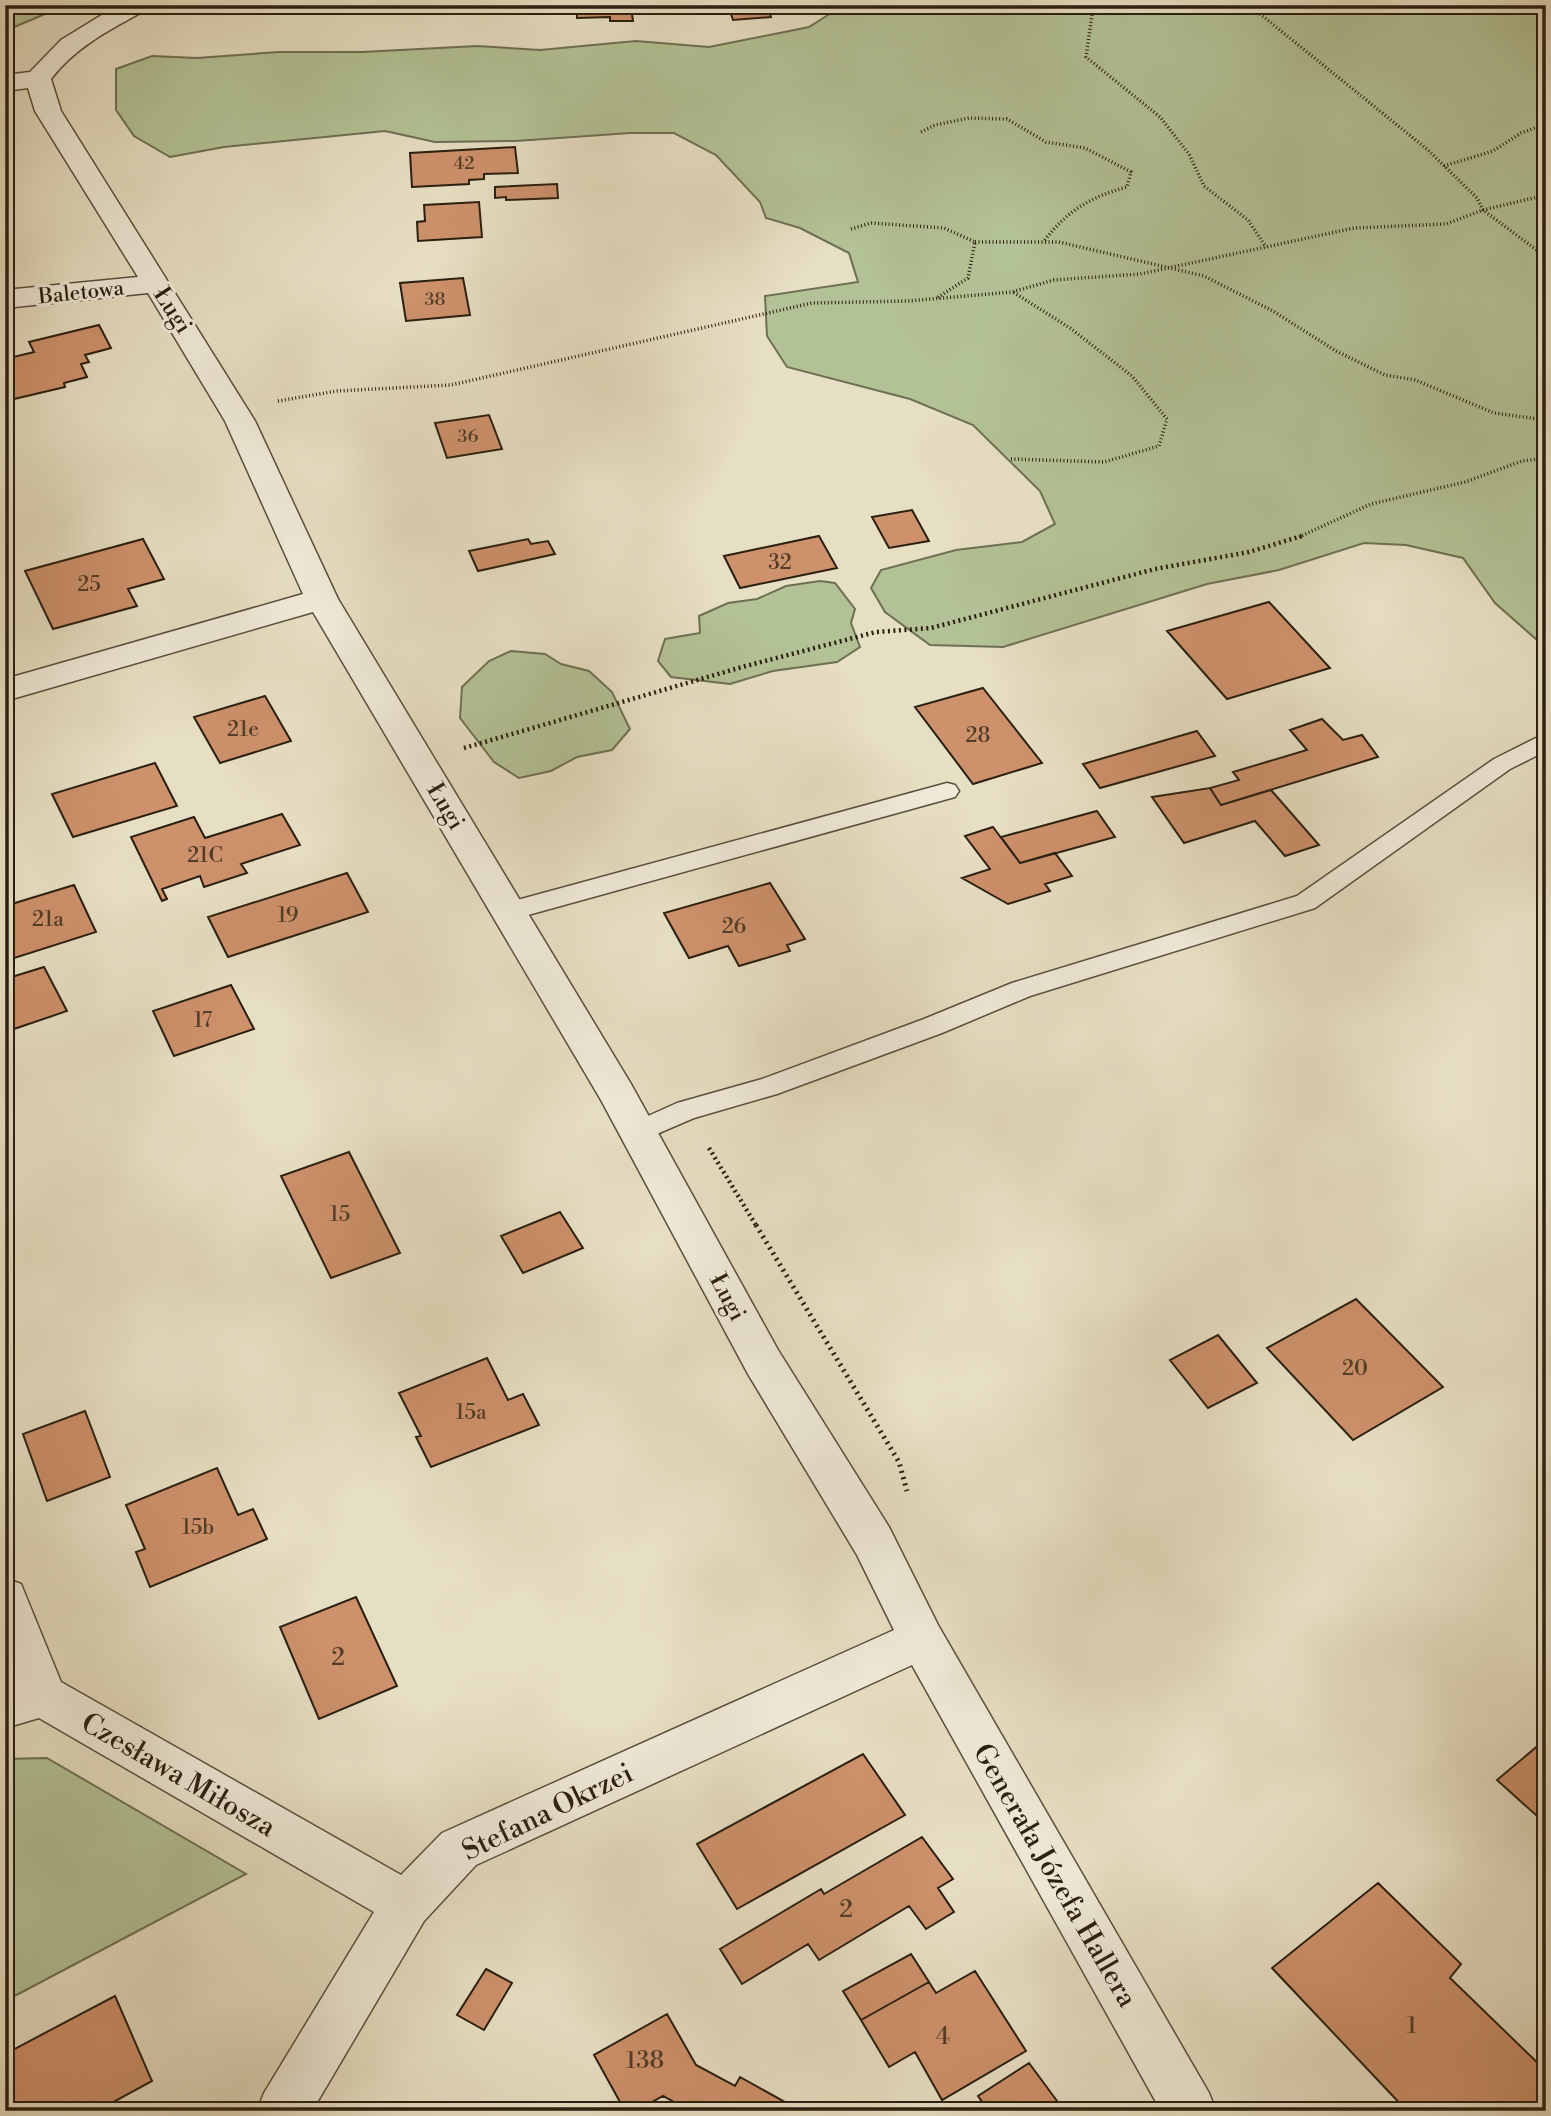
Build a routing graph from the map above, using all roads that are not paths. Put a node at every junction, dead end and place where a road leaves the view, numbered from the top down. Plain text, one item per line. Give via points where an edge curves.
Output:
1 (137, 5) edge
2 (22, 81) edge
3 (156, 284) junction
4 (5, 299) edge
5 (322, 599) junction
6 (5, 690) edge
7 (1546, 741) edge
8 (947, 791) dead end
9 (510, 911) junction
10 (638, 1132) junction
11 (5, 1598) edge
12 (922, 1639) junction
13 (24, 1702) edge
14 (406, 1904) junction
15 (283, 2111) edge
16 (1190, 2111) edge

1 - 2 street, Ługi via 84,35
2 - 3 street, Ługi via 48,111
3 - 4 street, Baletowa
3 - 5 street, Ługi via 232,409
5 - 6 street
5 - 9 street, Ługi
7 - 10 lane via 1502,764 1306,902 1021,989 933,1026 768,1087 686,1110
8 - 9 lane
9 - 10 street, Ługi
10 - 12 street, Ługi via 763,1362 873,1541
11 - 13 street, Czesława Miłosza
12 - 14 street, Stefana Okrzei via 459,1849
12 - 16 street, Generała Józefa Hallera
13 - 14 street, Czesława Miłosza
14 - 15 street, Stefana Okrzei

